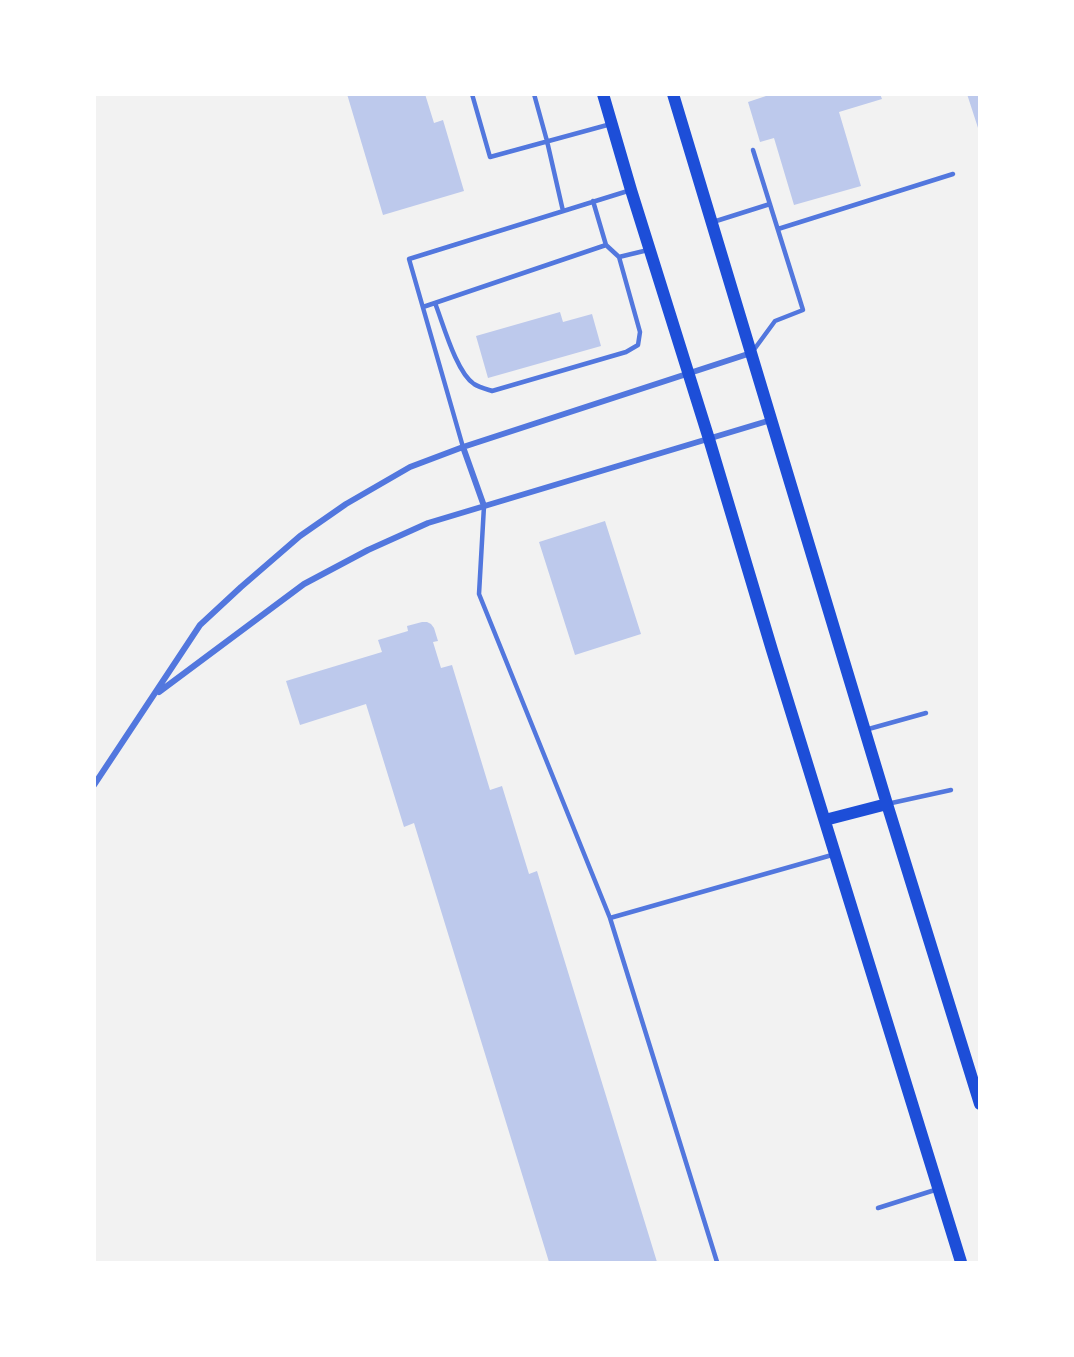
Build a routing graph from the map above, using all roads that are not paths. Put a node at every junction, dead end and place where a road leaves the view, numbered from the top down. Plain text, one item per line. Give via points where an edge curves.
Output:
1 (472, 94) edge
2 (534, 94) edge
3 (603, 94) edge
4 (673, 94) edge
5 (611, 124) junction
6 (547, 141) junction
7 (753, 150) dead end
8 (953, 174) dead end
9 (631, 190) junction
10 (593, 201) junction
11 (770, 204) junction
12 (563, 211) junction
13 (711, 222) junction
14 (778, 229) junction
15 (606, 245) junction
16 (649, 250) junction
17 (619, 257) junction
18 (435, 303) junction
19 (423, 307) junction
20 (751, 353) junction
21 (688, 373) junction
22 (772, 420) junction
23 (709, 439) junction
24 (463, 447) junction
25 (484, 506) junction
26 (154, 695) junction
27 (926, 712) dead end
28 (865, 730) junction
29 (94, 785) edge
30 (951, 790) dead end
31 (887, 804) junction
32 (825, 820) junction
33 (836, 854) junction
34 (610, 918) junction
35 (980, 1104) edge
36 (938, 1189) junction
37 (878, 1208) dead end
38 (717, 1263) edge
39 (961, 1263) edge

1 - 6 lane via 490,157
2 - 6 lane
3 - 5 main road
4 - 13 main road
5 - 6 lane
5 - 9 main road
6 - 12 lane
7 - 11 lane
8 - 14 lane
9 - 10 lane
9 - 16 main road
10 - 12 lane
10 - 15 lane
11 - 13 lane
11 - 14 lane
12 - 19 lane via 409,259
13 - 20 main road
14 - 20 lane via 803,310 775,321
15 - 17 lane
15 - 18 lane
16 - 17 lane
16 - 21 main road
17 - 18 lane via 640,332 638,345 626,352 492,391 464,375
18 - 19 lane
19 - 24 lane
20 - 21 street
20 - 22 main road
21 - 23 main road
21 - 24 street
22 - 23 street
22 - 28 main road
23 - 25 street
23 - 32 main road
24 - 25 street
24 - 26 street via 410,467 300,536 200,625
25 - 26 street via 418,528 303,584
25 - 34 lane via 479,594
26 - 29 street
27 - 28 lane
28 - 31 main road
30 - 31 lane
31 - 32 main road
31 - 35 main road
32 - 33 main road
33 - 34 lane
33 - 36 main road
34 - 38 lane
36 - 37 lane
36 - 39 main road

